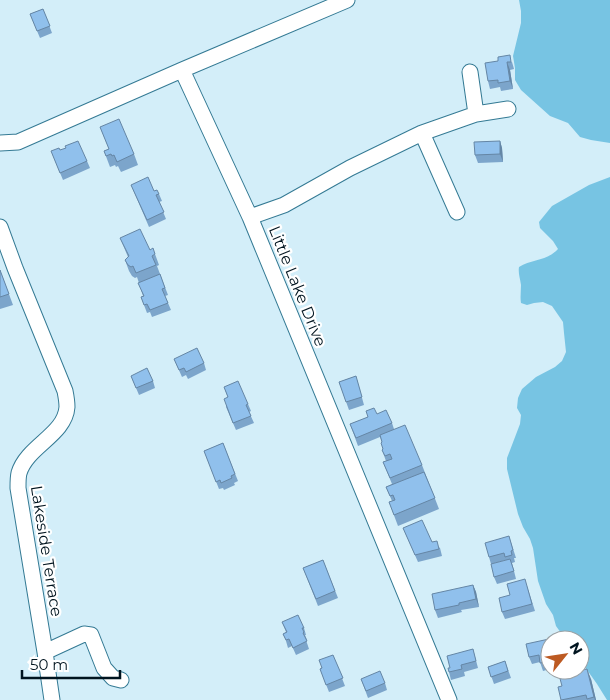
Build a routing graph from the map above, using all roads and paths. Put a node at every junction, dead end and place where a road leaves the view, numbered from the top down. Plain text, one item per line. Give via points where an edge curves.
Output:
1 (346, 0) edge
2 (182, 70) junction
3 (470, 72) dead end
4 (508, 109) dead end
5 (476, 114) junction
6 (422, 133) junction
7 (0, 143) edge
8 (457, 212) dead end
9 (250, 217) junction
10 (0, 227) edge
11 (45, 652) junction
12 (121, 680) dead end
13 (52, 700) edge
14 (450, 700) edge

1 - 2 street
2 - 7 street via 18,142
2 - 9 street, Little Lake Drive
3 - 5 street
4 - 5 street
5 - 6 street
6 - 8 street
6 - 9 street via 284,205
9 - 14 street, Little Lake Drive
10 - 11 street, Lakeside Terrace via 65,391 67,406 65,417 34,450 19,473 18,488
11 - 12 street via 84,634 91,636 104,668 113,678
11 - 13 street, Lakeside Terrace

